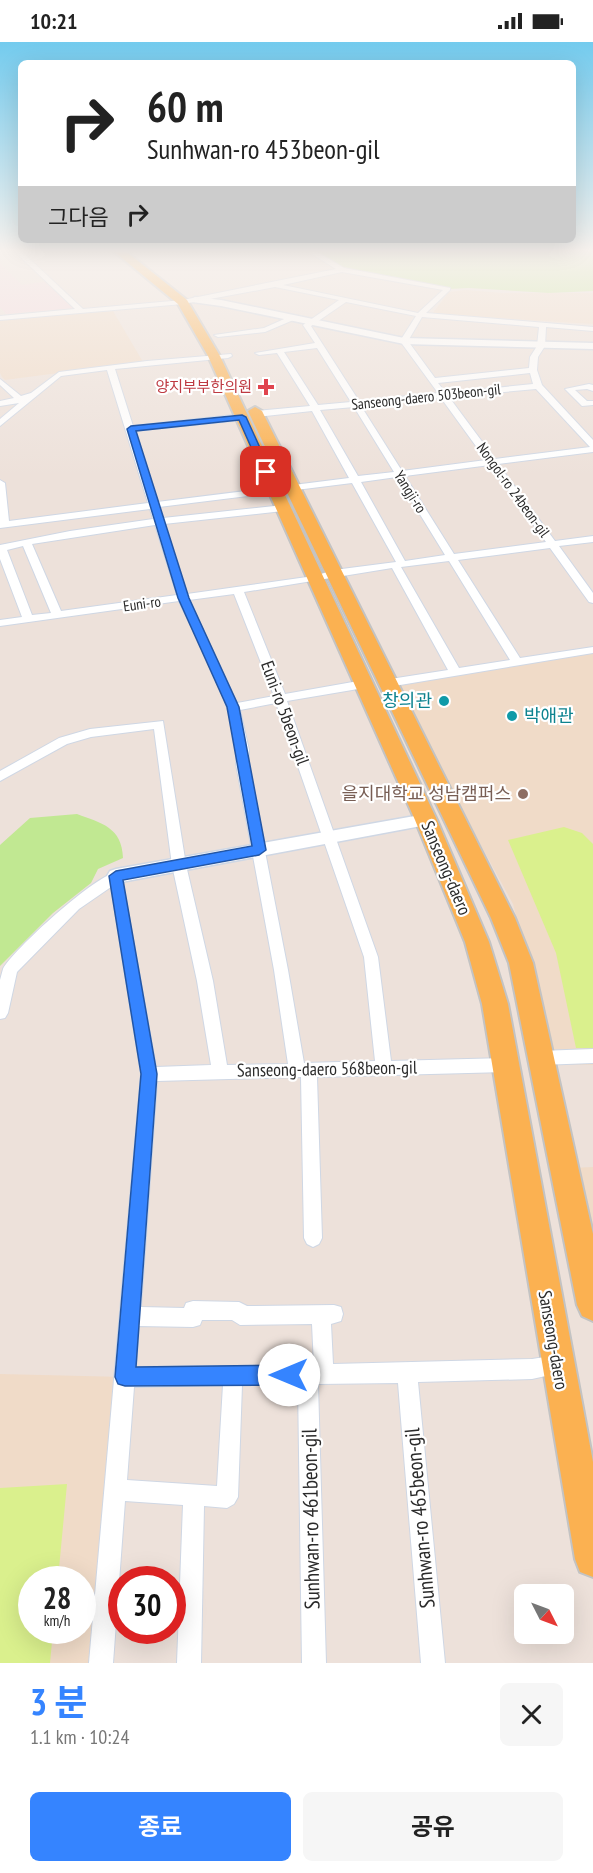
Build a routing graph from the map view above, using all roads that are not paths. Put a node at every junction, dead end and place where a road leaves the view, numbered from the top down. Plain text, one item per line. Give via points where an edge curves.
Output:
1 (204, 325) edge
2 (278, 325) edge
3 (307, 325) edge
4 (328, 325) edge
5 (414, 325) edge
6 (538, 325) edge
7 (543, 325) junction
8 (593, 329) edge
9 (404, 341) junction
10 (320, 345) junction
11 (541, 346) junction
12 (593, 346) edge
13 (220, 349) junction
14 (279, 350) junction
15 (259, 353) dead end
16 (110, 368) junction
17 (533, 370) junction
18 (0, 381) edge
19 (432, 381) junction
20 (538, 386) junction
21 (593, 389) edge
22 (443, 396) junction
23 (22, 401) junction
24 (593, 403) edge
25 (0, 404) edge
26 (356, 404) junction
27 (315, 408) junction
28 (249, 416) junction
29 (0, 423) edge
30 (131, 429) junction
31 (593, 447) edge
32 (492, 462) junction
33 (399, 474) junction
34 (355, 479) junction
35 (0, 483) edge
36 (283, 495) junction
37 (155, 506) junction
38 (159, 522) junction
39 (3, 525) edge
40 (593, 539) edge
41 (26, 542) junction
42 (552, 544) junction
43 (1, 548) edge
44 (451, 557) junction
45 (398, 564) junction
46 (0, 570) edge
47 (325, 576) junction
48 (238, 590) junction
49 (183, 598) junction
50 (593, 600) edge
51 (57, 615) junction
52 (24, 620) junction
53 (0, 623) edge
54 (593, 650) edge
55 (517, 663) junction
56 (455, 672) junction
57 (388, 683) junction
58 (364, 684) junction
59 (282, 700) junction
60 (233, 707) junction
61 (0, 777) edge
62 (426, 820) junction
63 (329, 837) junction
64 (259, 850) junction
65 (179, 865) junction
66 (116, 876) junction
67 (0, 1013) edge
68 (593, 1056) edge
69 (540, 1058) junction
70 (506, 1065) junction
71 (384, 1068) junction
72 (303, 1069) junction
73 (220, 1071) junction
74 (149, 1074) junction
75 (313, 1238) dead end
76 (593, 1305) edge
77 (131, 1316) junction
78 (557, 1365) junction
79 (407, 1373) junction
80 (233, 1375) junction
81 (316, 1375) junction
82 (125, 1377) junction
83 (114, 1490) junction
84 (194, 1496) junction
85 (593, 1560) edge
86 (101, 1663) edge
87 (189, 1663) edge
88 (314, 1663) edge
89 (433, 1663) edge

1 - 13 main road, Sanseong-daero
2 - 13 street
3 - 10 street, Yangji-ro
4 - 9 street
5 - 9 street
6 - 7 street
7 - 8 street
7 - 11 street
9 - 11 street
9 - 19 street, Nongol-ro 24beon-gil
10 - 14 street
10 - 26 street, Yangji-ro
11 - 12 street
11 - 17 street via 534,357
13 - 16 street via 189,359
13 - 28 main road, Sanseong-daero
14 - 15 street
14 - 27 street
16 - 23 street via 59,374 38,394
16 - 30 street
17 - 19 street
17 - 20 street
18 - 23 street
19 - 22 street, Nongol-ro 24beon-gil
20 - 22 street, Sanseong-daero 503beon-gil
20 - 31 street via 581,427
21 - 24 street via 569,389 585,404
22 - 26 street, Sanseong-daero 503beon-gil
22 - 32 street, Nongol-ro 24beon-gil
23 - 25 street
23 - 29 street
26 - 27 street, Sanseong-daero 503beon-gil
26 - 33 street, Yangji-ro
27 - 28 street, Sanseong-daero 503beon-gil
27 - 34 street
28 - 30 street, Sanseong-daero 503beon-gil
28 - 36 main road, Sanseong-daero
30 - 37 street
31 - 32 street
32 - 33 street
32 - 42 street, Nongol-ro 24beon-gil
33 - 34 street
33 - 44 street, Yangji-ro
34 - 36 street
34 - 45 street
35 - 39 street
36 - 37 street
36 - 38 street
36 - 47 main road, Sanseong-daero
37 - 38 street
37 - 39 street
38 - 41 street
38 - 49 street
40 - 42 street, Euni-ro
41 - 43 street
41 - 51 street
42 - 44 street, Euni-ro
42 - 50 street, Nongol-ro 24beon-gil
43 - 52 street
44 - 45 street, Euni-ro
44 - 55 street, Yangji-ro
45 - 47 street, Euni-ro
45 - 56 street
46 - 52 street
47 - 48 street, Euni-ro
47 - 57 main road, Sanseong-daero
47 - 58 main road, Sanseong-daero
48 - 49 street, Euni-ro
48 - 59 street, Euni-ro 5beon-gil
49 - 51 street, Euni-ro
49 - 60 street
51 - 52 street, Euni-ro
52 - 53 street, Euni-ro
54 - 55 street
55 - 56 street
56 - 57 street
57 - 69 main road, Sanseong-daero via 503,918 521,963
58 - 59 street
58 - 62 main road, Sanseong-daero
59 - 60 street
59 - 63 street, Euni-ro 5beon-gil
60 - 64 street
61 - 65 street via 63,741 90,733 159,724
62 - 63 street
62 - 70 main road, Sanseong-daero via 477,942 495,1004
63 - 64 street
63 - 71 street, Euni-ro 5beon-gil via 371,957
64 - 65 street
64 - 72 street
65 - 66 street
65 - 73 street via 206,981
66 - 67 street via 74,905 10,969
66 - 74 street
68 - 69 street
69 - 76 main road, Sanseong-daero
70 - 71 street, Sanseong-daero 568beon-gil
70 - 78 main road, Sanseong-daero
71 - 72 street, Sanseong-daero 568beon-gil
72 - 73 street, Sanseong-daero 568beon-gil
72 - 75 street via 310,1133
73 - 74 street, Sanseong-daero 568beon-gil
74 - 77 street
77 - 81 street, Sunhwan-ro 461beon-gil via 193,1318 193,1310 239,1311 240,1316 328,1314
77 - 82 street
78 - 79 street
78 - 85 main road, Sanseong-daero
79 - 81 street
79 - 89 street, Sunhwan-ro 465beon-gil
80 - 81 street
80 - 82 street
80 - 84 street via 227,1497
81 - 88 street, Sunhwan-ro 461beon-gil
82 - 83 street
83 - 84 street
83 - 86 street
84 - 87 street

